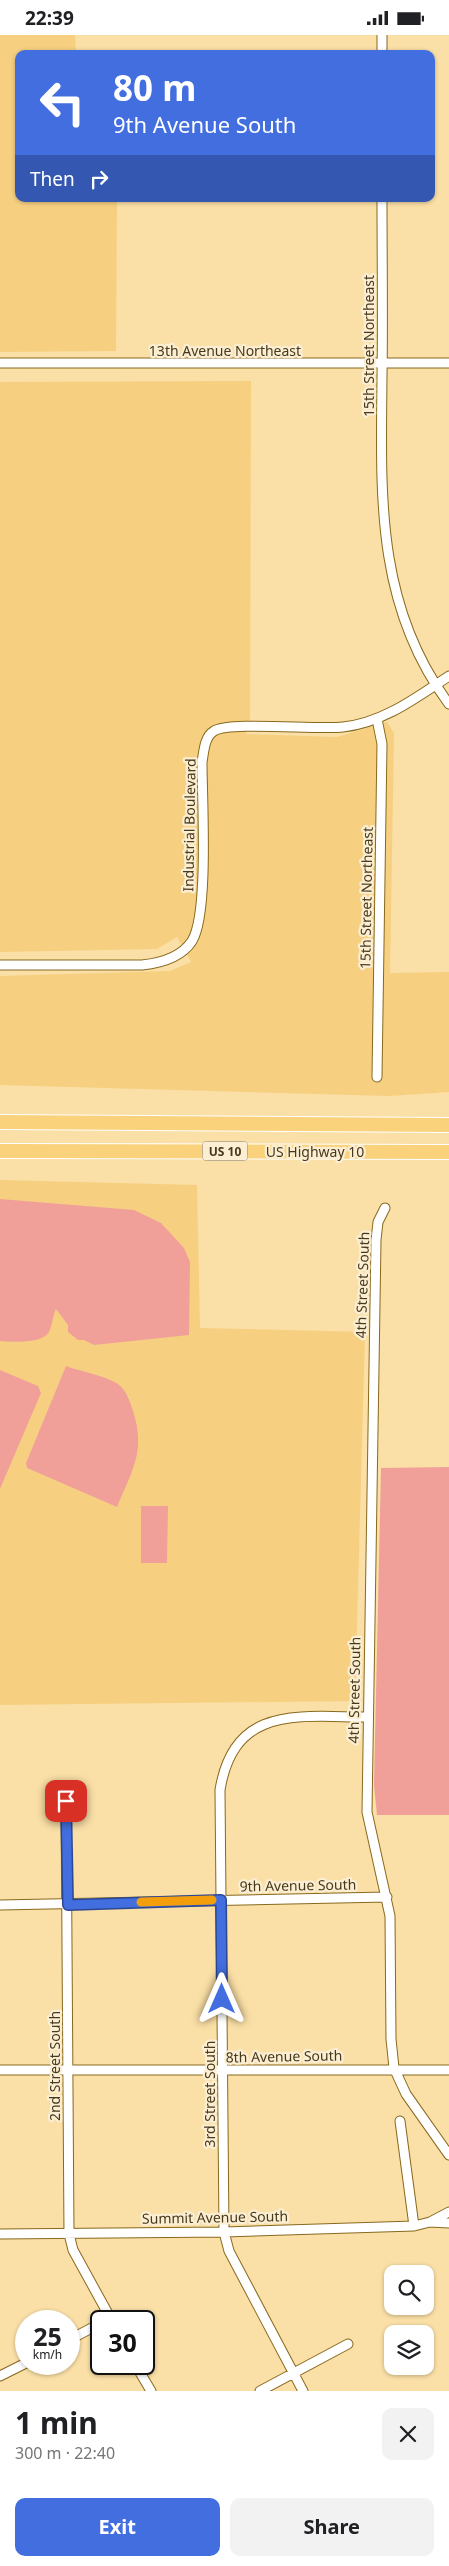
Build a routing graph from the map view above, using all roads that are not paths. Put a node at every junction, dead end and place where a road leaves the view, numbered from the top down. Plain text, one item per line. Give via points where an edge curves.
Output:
1 (382, 35) edge
2 (382, 50) edge
3 (382, 202) edge
4 (0, 363) edge
5 (383, 363) junction
6 (449, 363) edge
7 (449, 676) edge
8 (435, 685) junction
9 (449, 704) edge
10 (378, 719) junction
11 (0, 965) edge
12 (377, 1077) dead end
13 (0, 1122) edge
14 (449, 1125) edge
15 (0, 1151) edge
16 (449, 1152) edge
17 (385, 1208) dead end
18 (367, 1717) junction
19 (66, 1801) dead end
20 (387, 1897) junction
21 (221, 1900) junction
22 (0, 1905) edge
23 (68, 1905) junction
24 (394, 2069) junction
25 (0, 2070) edge
26 (68, 2070) junction
27 (449, 2070) edge
28 (222, 2071) junction
29 (400, 2121) dead end
30 (449, 2155) edge
31 (449, 2212) edge
32 (430, 2222) junction
33 (449, 2223) edge
34 (414, 2226) junction
35 (224, 2232) junction
36 (69, 2233) junction
37 (0, 2235) edge
38 (104, 2310) edge
39 (348, 2344) dead end
40 (15, 2368) edge
41 (293, 2373) junction
42 (142, 2375) edge
43 (0, 2376) edge
44 (151, 2391) edge
45 (260, 2391) edge
46 (303, 2391) edge

1 - 2 street
3 - 5 street, 15th Street Northeast
4 - 5 street, 13th Avenue Northeast
5 - 6 street, 13th Avenue Northeast
5 - 8 street, 15th Street Northeast via 381,492 387,553 394,587 414,642
7 - 8 street, Industrial Boulevard
8 - 9 street, 15th Street Northeast
8 - 10 street, Industrial Boulevard
10 - 11 street, Industrial Boulevard via 344,727 232,727 213,731 202,762 201,911 192,940 183,951 157,963 142,965
10 - 12 street, 15th Street Northeast via 382,744
13 - 14 highway, US 10
15 - 16 highway, US Highway 10 / US 10
17 - 18 street, 4th Street South via 378,1222 376,1240
18 - 20 street, 4th Street South via 367,1812
18 - 21 street, 3rd Street South via 276,1719 256,1727 233,1750 226,1762 220,1790
19 - 23 street, 2nd Street South
20 - 21 street, 9th Avenue South
20 - 24 street, 4th Street South
21 - 23 street, 9th Avenue South
21 - 28 street, 3rd Street South
22 - 23 street, 9th Avenue South
23 - 26 street, 2nd Street South
24 - 27 street, 8th Avenue South
24 - 28 street, 8th Avenue South
24 - 30 street, 4th Street South via 406,2094
25 - 26 street, 8th Avenue South
26 - 28 street, 8th Avenue South
26 - 36 street, 2nd Street South
28 - 35 street, 3rd Street South
29 - 34 street
31 - 32 street, Summit Avenue South
32 - 33 street, Summit Avenue South
32 - 34 street, Summit Avenue South
34 - 35 street, Summit Avenue South
35 - 36 street, Summit Avenue South
35 - 41 street, 3rd Street South via 229,2251
36 - 37 street, Summit Avenue South
36 - 38 street, 2nd Street South via 73,2250
39 - 41 street
40 - 43 street
41 - 45 street
41 - 46 street, 3rd Street South
42 - 44 street

